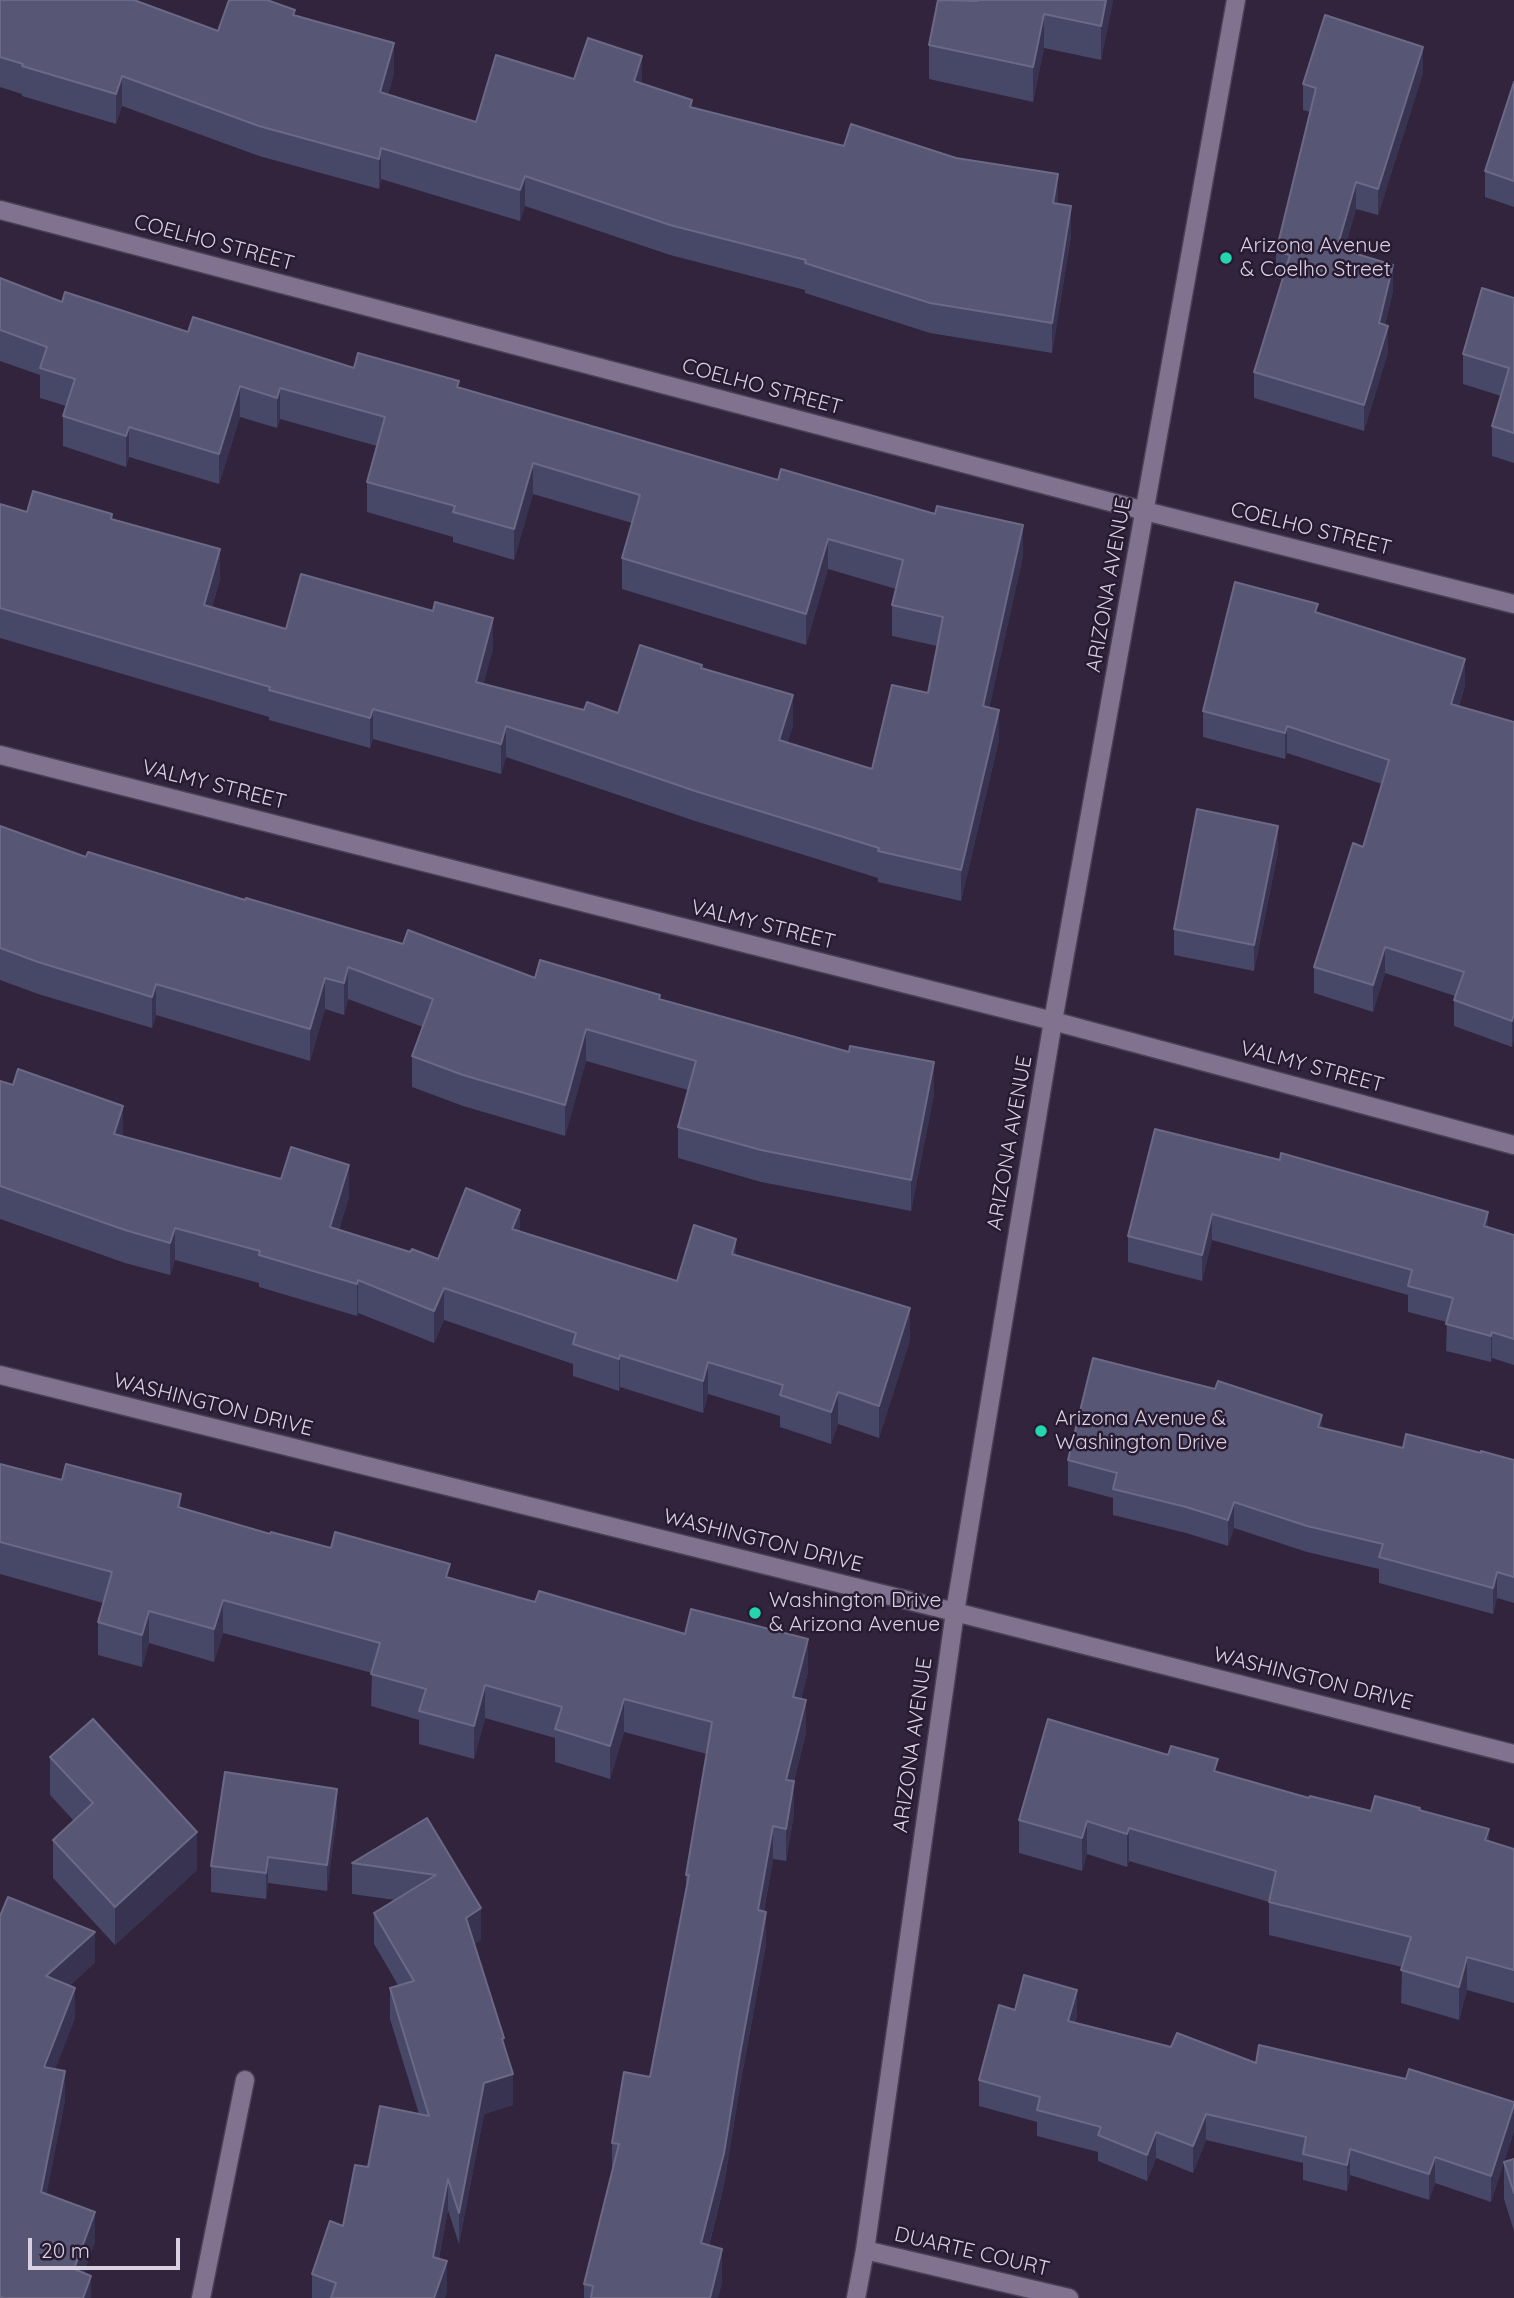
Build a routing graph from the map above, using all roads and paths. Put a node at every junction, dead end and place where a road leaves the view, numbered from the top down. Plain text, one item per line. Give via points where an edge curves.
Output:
1 (1236, 0) edge
2 (0, 210) edge
3 (1145, 510) junction
4 (1514, 604) edge
5 (0, 755) edge
6 (1053, 1021) junction
7 (1514, 1145) edge
8 (0, 1376) edge
9 (955, 1612) junction
10 (1514, 1754) edge
11 (244, 2080) dead end
12 (865, 2250) junction
13 (201, 2298) edge
14 (856, 2298) edge
15 (1069, 2298) edge

1 - 3 street, ARIZONA AVENUE
2 - 3 street, COELHO STREET
3 - 4 street, COELHO STREET
3 - 6 street, ARIZONA AVENUE
5 - 6 street, VALMY STREET
6 - 7 street, VALMY STREET
6 - 9 street, ARIZONA AVENUE
8 - 9 street, WASHINGTON DRIVE
9 - 10 street, WASHINGTON DRIVE
9 - 12 street, ARIZONA AVENUE
11 - 13 street
12 - 14 street, ARIZONA AVENUE
12 - 15 street, DUARTE COURT

